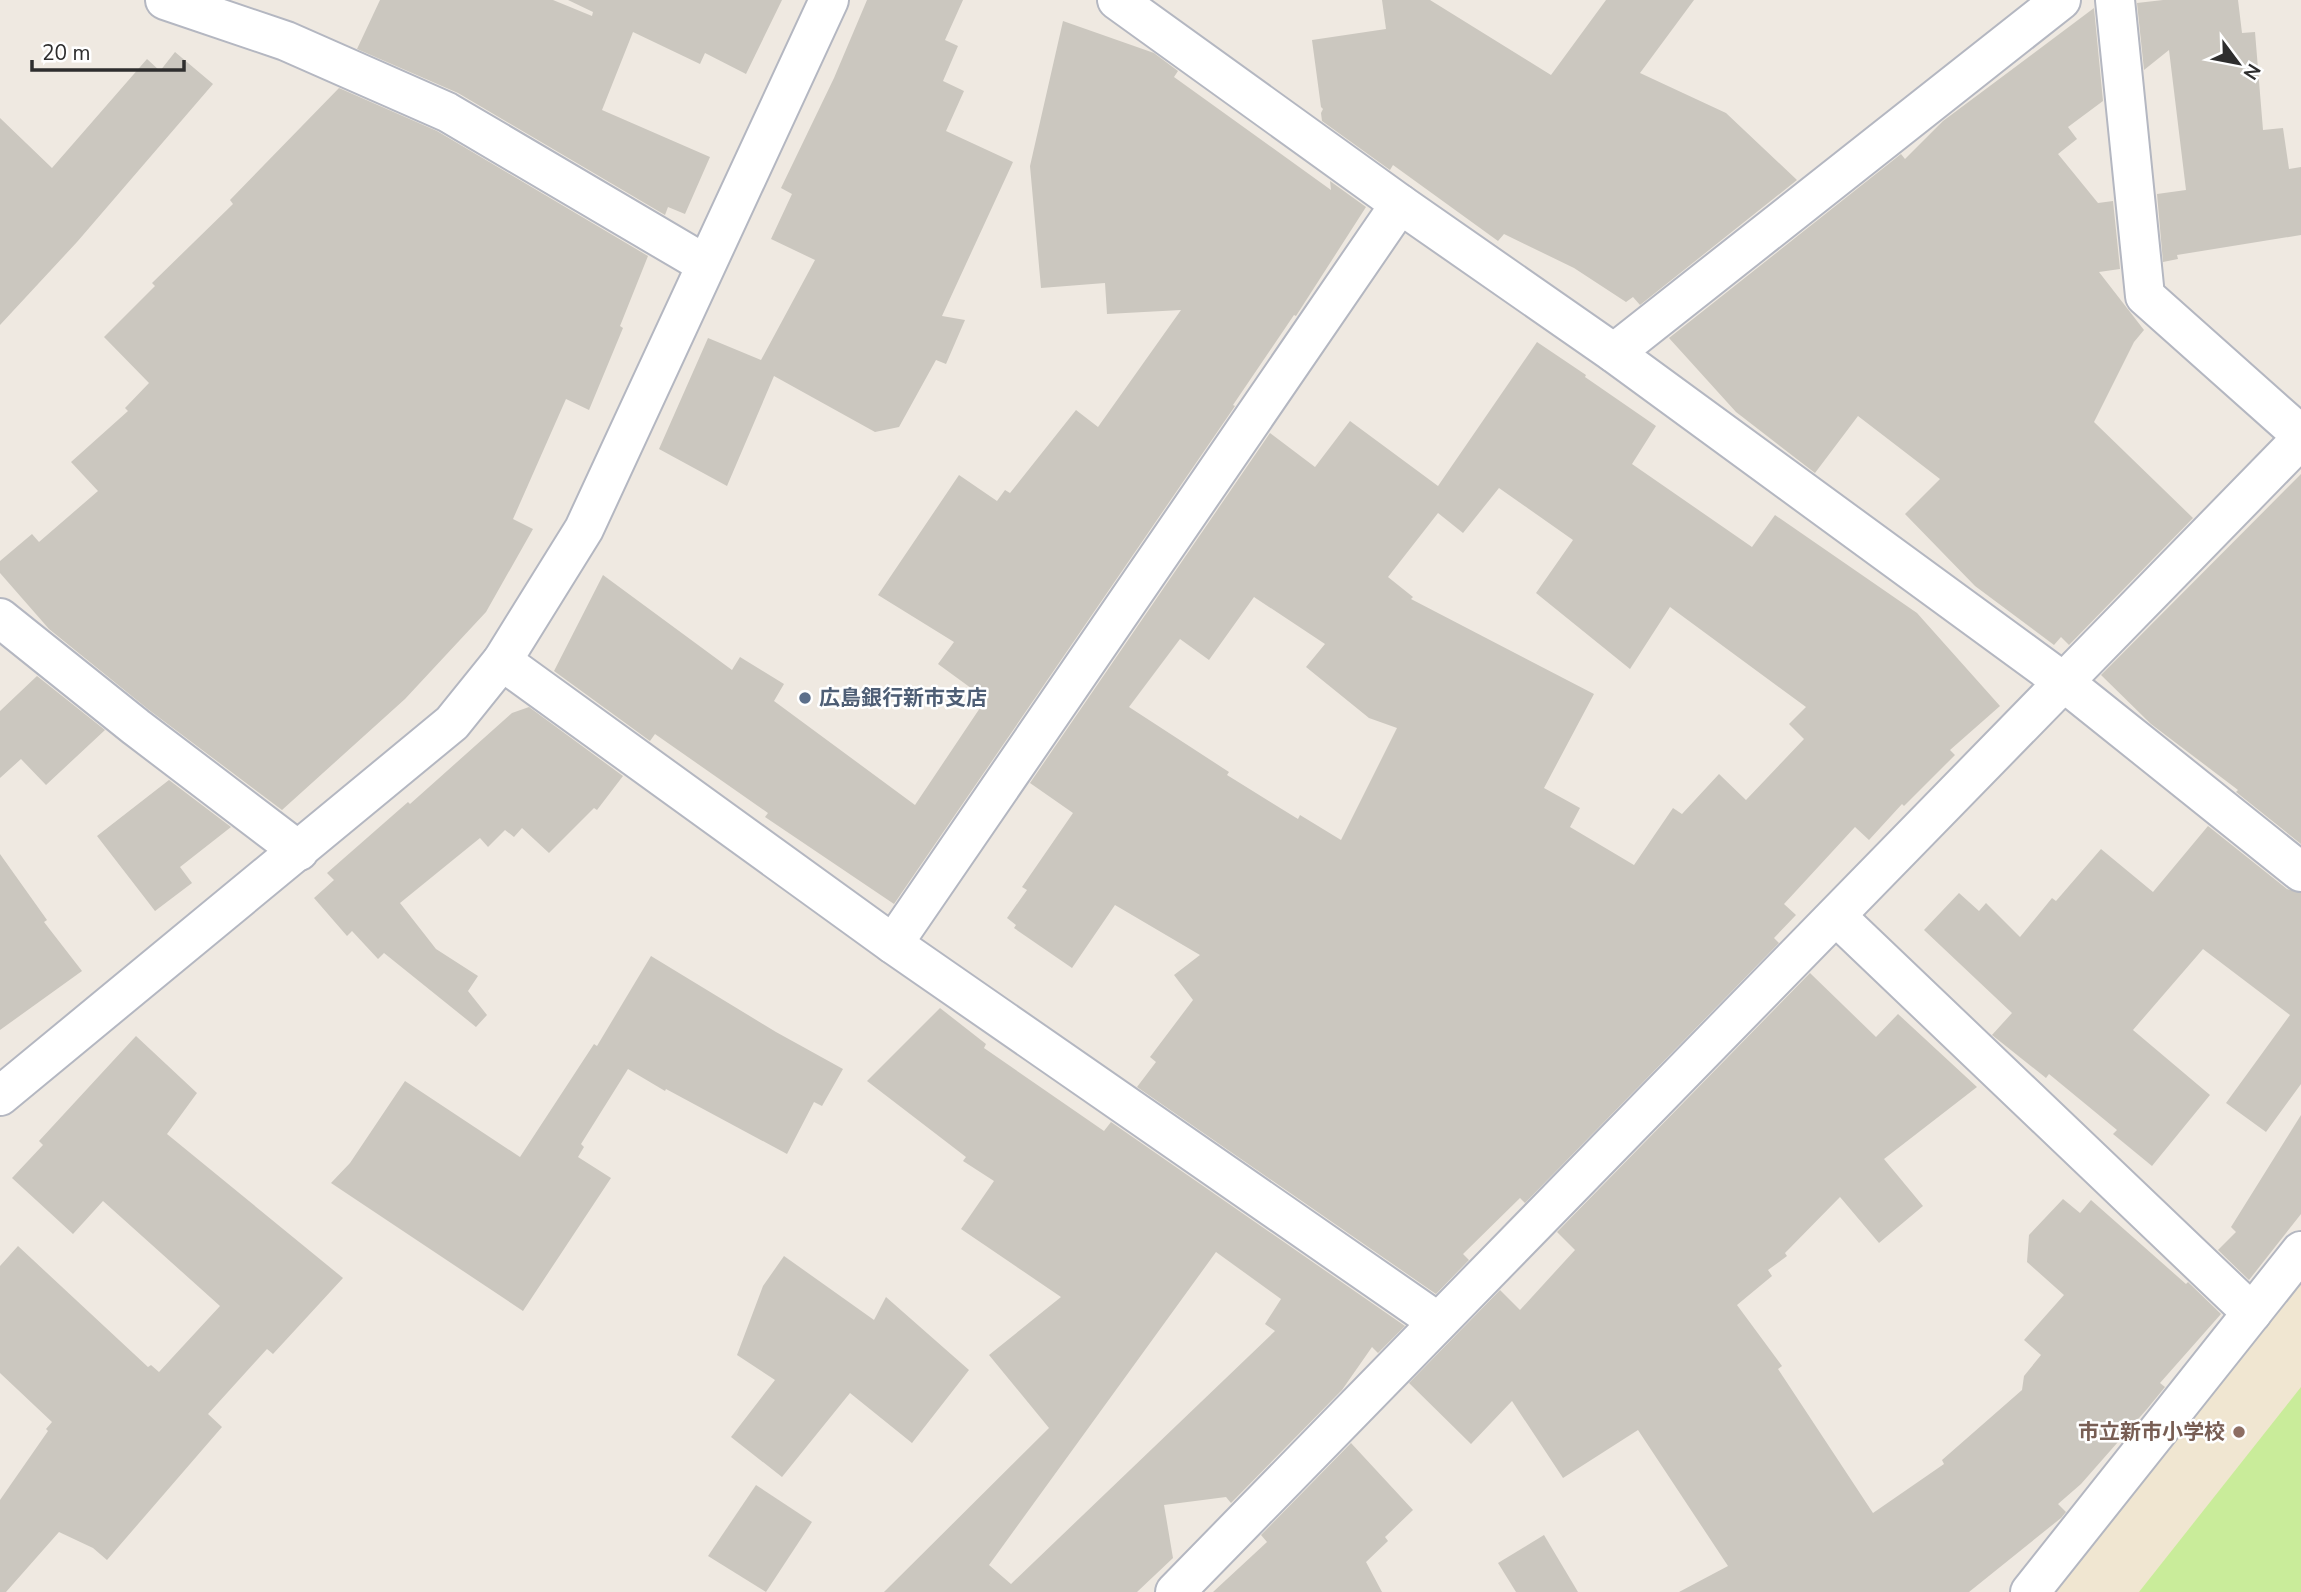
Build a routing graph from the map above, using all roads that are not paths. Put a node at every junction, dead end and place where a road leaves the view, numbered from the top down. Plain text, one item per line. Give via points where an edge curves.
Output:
1 (165, 0) edge
2 (829, 0) edge
3 (1117, 0) edge
4 (2061, 0) edge
5 (2115, 0) edge
6 (1401, 204) junction
7 (705, 264) junction
8 (1614, 353) junction
9 (2301, 437) edge
10 (0, 618) edge
11 (502, 661) junction
12 (2065, 682) junction
13 (299, 851) junction
14 (2301, 872) edge
15 (1836, 916) junction
16 (893, 944) junction
17 (0, 1096) edge
18 (2301, 1251) edge
19 (2252, 1313) junction
20 (1438, 1322) junction
21 (1175, 1592) edge
22 (2030, 1592) edge

1 - 7 street via 286,41 447,112
2 - 7 street
3 - 6 street
4 - 8 street
5 - 9 street via 2145,296
6 - 8 street
6 - 16 street
7 - 11 street via 584,529
8 - 12 street
9 - 12 street
10 - 13 street
11 - 13 street via 452,723
11 - 16 street
12 - 14 street
12 - 15 street
13 - 17 street
15 - 19 street
15 - 20 street
16 - 20 street
18 - 19 street
19 - 22 street
20 - 21 street

